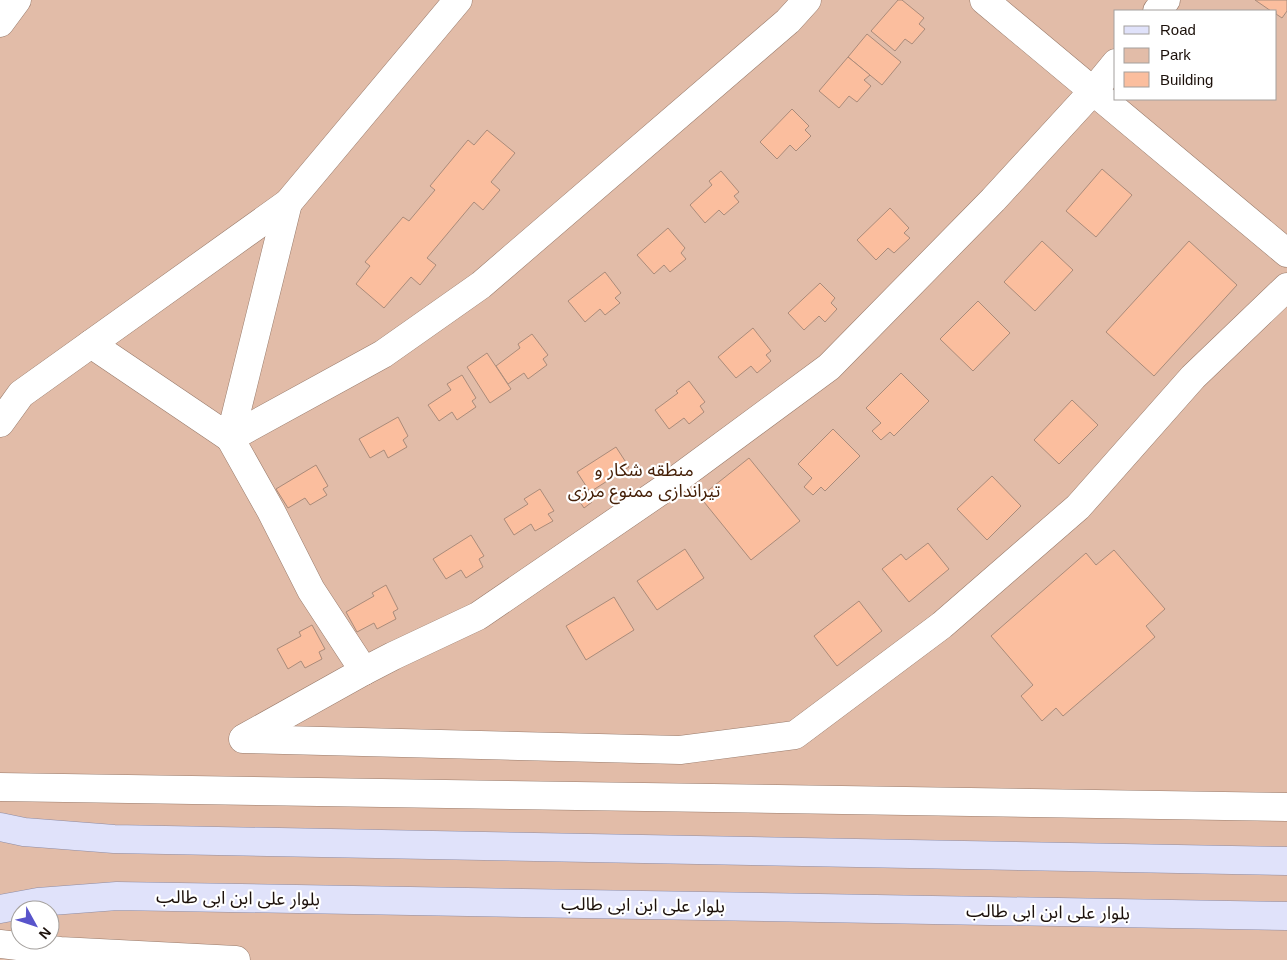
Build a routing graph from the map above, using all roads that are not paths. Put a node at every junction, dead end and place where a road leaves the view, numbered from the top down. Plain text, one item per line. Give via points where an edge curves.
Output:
1 (18, 0) edge
2 (458, 0) edge
3 (807, 0) edge
4 (984, 0) edge
5 (1166, 0) edge
6 (1158, 10) edge
7 (0, 23) edge
8 (1114, 65) edge
9 (1093, 91) junction
10 (288, 203) junction
11 (1287, 253) edge
12 (1287, 287) edge
13 (91, 344) junction
14 (0, 424) edge
15 (230, 438) junction
16 (364, 672) junction
17 (0, 787) edge
18 (1287, 807) edge
19 (0, 827) edge
20 (1287, 861) edge
21 (0, 909) edge
22 (1287, 916) edge
23 (0, 944) edge
24 (236, 960) edge

1 - 7 street
2 - 10 street
3 - 15 street via 788,21 481,285 383,354
4 - 9 street
5 - 6 street
8 - 9 street
9 - 11 street
9 - 16 street via 993,200 829,367 665,488 478,616
10 - 13 street
10 - 15 street
12 - 16 street via 1193,378 1078,507 942,624 795,735 680,750 243,739
13 - 14 street via 21,394
13 - 15 street
15 - 16 street via 311,590
17 - 18 street
19 - 20 main road via 114,839
21 - 22 main road, بلوار علی ابن ابی طالب via 38,902 117,896
23 - 24 street via 60,952

